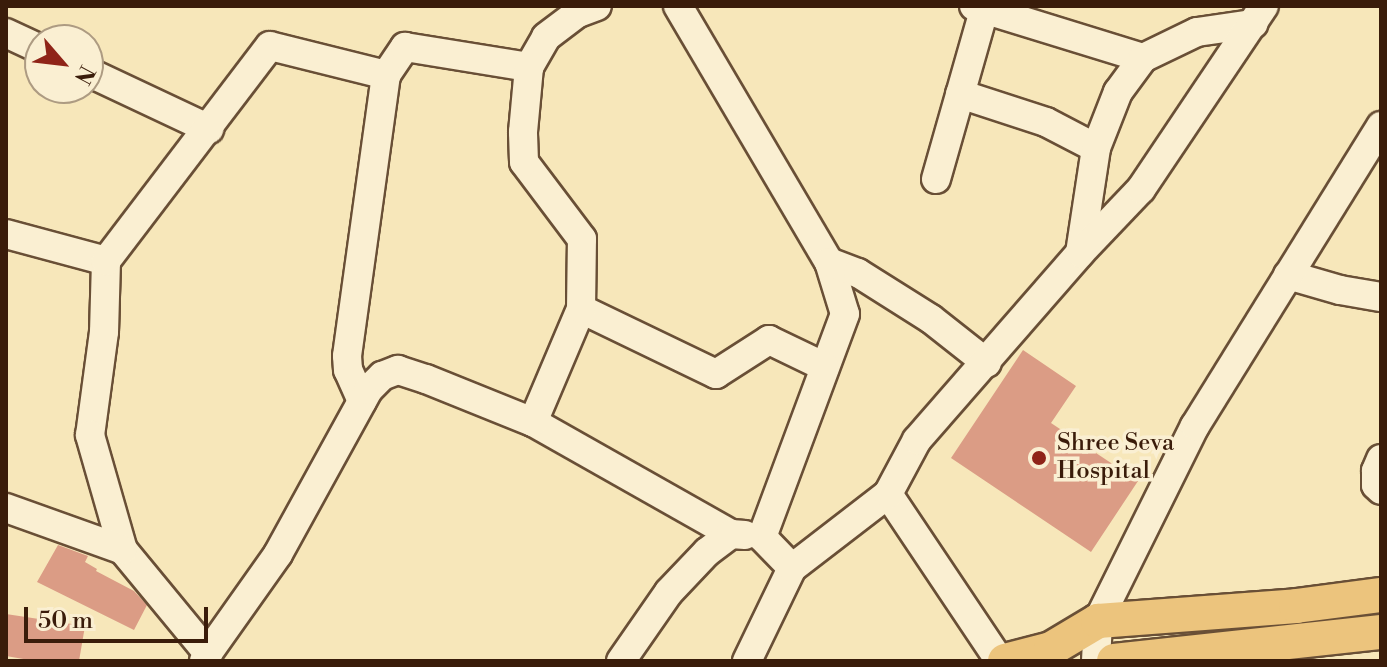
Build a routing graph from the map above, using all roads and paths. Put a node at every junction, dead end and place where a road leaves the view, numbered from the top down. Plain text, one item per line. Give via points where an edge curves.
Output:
1 (597, 6) edge
2 (678, 6) edge
3 (979, 8) edge
4 (1259, 15) edge
5 (1143, 58) junction
6 (529, 67) junction
7 (386, 75) junction
8 (104, 80) edge
9 (960, 94) junction
10 (1381, 126) edge
11 (209, 129) junction
12 (1096, 148) junction
13 (936, 179) dead end
14 (6, 234) edge
15 (1080, 253) junction
16 (106, 261) junction
17 (829, 262) junction
18 (1288, 275) junction
19 (1378, 304) edge
20 (581, 309) junction
21 (987, 363) junction
22 (825, 367) junction
23 (362, 401) junction
24 (533, 422) junction
25 (1381, 459) edge
26 (1381, 490) edge
27 (888, 494) junction
28 (6, 508) edge
29 (731, 534) junction
30 (762, 537) junction
31 (123, 550) junction
32 (792, 568) junction
33 (1381, 595) edge
34 (1098, 621) junction
35 (1381, 632) edge
36 (1051, 649) junction
37 (206, 657) edge
38 (621, 661) edge
39 (747, 661) edge
40 (1003, 661) edge
41 (1093, 661) edge
42 (1114, 661) edge

1 - 6 street via 546,37
2 - 17 street
3 - 5 street
3 - 9 street
4 - 5 street via 1197,32
4 - 15 street via 1141,189
5 - 12 street via 1118,92
6 - 7 street via 405,47
6 - 20 street via 524,162 582,239
7 - 11 street via 270,46
7 - 23 street via 347,356
8 - 11 street
9 - 12 street via 1046,122
9 - 13 street
10 - 18 street
11 - 16 street
12 - 15 street
14 - 16 street
15 - 21 street
16 - 31 street via 104,332 90,435
17 - 21 street via 858,273 948,330
17 - 22 street via 845,314
18 - 19 street
18 - 34 street via 1195,426
20 - 22 street via 716,374 769,340
20 - 24 street
21 - 27 street via 917,440
22 - 30 street
23 - 24 street via 382,376 398,370
23 - 37 street via 278,554
24 - 29 street
25 - 26 street via 1376,485
27 - 32 street
27 - 40 street
28 - 31 street
29 - 30 street
29 - 38 street via 669,592
30 - 32 street
31 - 37 street
32 - 39 street
33 - 34 main road
34 - 36 main road
34 - 41 street
35 - 42 main road
36 - 40 main road
36 - 41 main road

